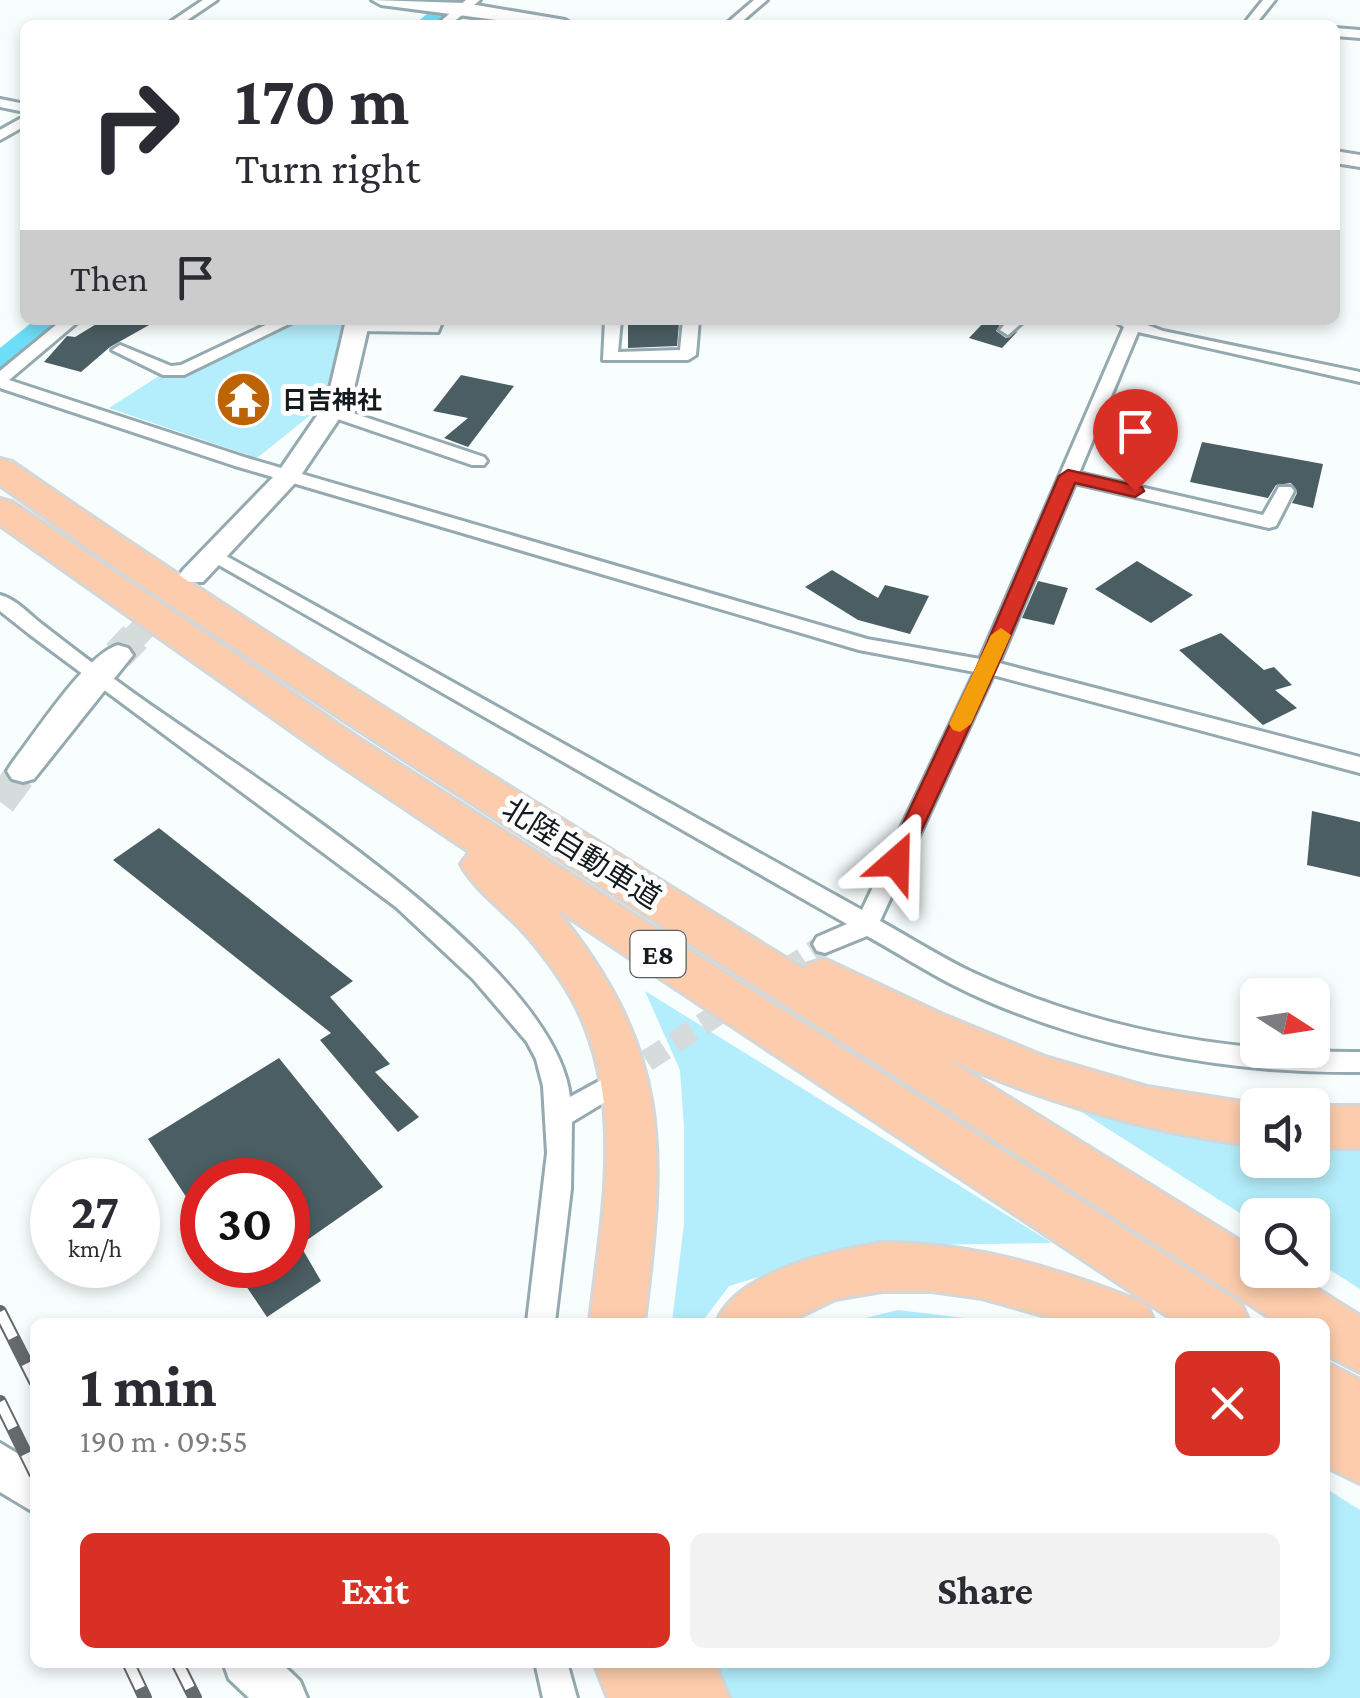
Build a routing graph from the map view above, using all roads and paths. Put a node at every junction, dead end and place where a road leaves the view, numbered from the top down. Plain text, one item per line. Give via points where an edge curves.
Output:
1 (211, 0) edge
2 (381, 0) edge
3 (761, 0) edge
4 (1269, 0) edge
5 (469, 4) edge
6 (180, 20) edge
7 (448, 20) edge
8 (542, 20) edge
9 (736, 20) edge
10 (1254, 20) edge
11 (66, 325) edge
12 (278, 325) edge
13 (357, 325) edge
14 (382, 325) edge
15 (433, 325) edge
16 (612, 325) edge
17 (691, 325) edge
18 (1129, 325) edge
19 (1136, 325) edge
20 (120, 350) dead end
21 (1360, 376) edge
22 (0, 380) edge
23 (332, 411) junction
24 (478, 461) dead end
25 (0, 470) edge
26 (288, 476) junction
27 (1068, 476) junction
28 (1285, 491) dead end
29 (0, 510) edge
30 (202, 566) joint
31 (97, 580) junction
32 (0, 602) edge
33 (118, 655) tunnel mouth
34 (987, 667) junction
35 (96, 677) junction
36 (372, 719) junction
37 (1360, 765) edge
38 (23, 772) tunnel mouth
39 (866, 926) junction
40 (825, 944) tunnel mouth
41 (1360, 1062) edge
42 (601, 1091) tunnel mouth
43 (560, 1117) junction
44 (1240, 1121) edge
45 (1330, 1127) edge
46 (1360, 1127) edge
47 (542, 1318) edge
48 (618, 1318) edge
49 (750, 1318) edge
50 (1116, 1318) edge
51 (1216, 1318) edge
52 (1316, 1318) edge
53 (1330, 1327) edge
54 (1360, 1346) edge
55 (1330, 1392) edge
56 (1360, 1412) edge
57 (1330, 1438) edge
58 (1360, 1456) edge
59 (0, 1464) edge
60 (30, 1487) edge
61 (252, 1668) edge
62 (552, 1668) edge
63 (628, 1668) edge
64 (685, 1668) edge
65 (282, 1698) edge
66 (560, 1698) edge
67 (639, 1698) edge
68 (698, 1698) edge

1 - 6 street
2 - 5 street
3 - 9 street
4 - 10 street
5 - 7 street
5 - 8 street
11 - 22 street
12 - 20 street via 184,370
13 - 23 street
14 - 15 street
16 - 17 street via 609,356 688,355
18 - 27 street
19 - 21 street
22 - 26 street
23 - 24 street
23 - 26 street
25 - 36 highway, 北陸自動車道 / E8
26 - 30 street
26 - 34 street via 866,645
27 - 28 street via 1269,522
27 - 34 street
29 - 31 highway, 北陸自動車道 / E8
30 - 39 street
31 - 48 highway via 170,641 473,856 551,930 584,973 619,1051 634,1145
31 - 51 highway, 北陸自動車道 / E8
32 - 35 street
33 - 35 street
34 - 37 street
34 - 39 street
35 - 38 street
35 - 43 street via 384,883 482,971 549,1058
36 - 44 highway via 782,954 937,1034 1120,1098
36 - 52 highway, 北陸自動車道 / E8
39 - 40 street
39 - 41 street via 964,979 1104,1030 1204,1054
42 - 43 street
43 - 47 street
45 - 46 highway
49 - 50 highway via 827,1276 915,1264 1018,1282
53 - 54 highway, 北陸自動車道 / E8
55 - 56 highway
57 - 58 highway
59 - 60 street
61 - 65 street
62 - 66 street
63 - 67 highway
64 - 68 highway

